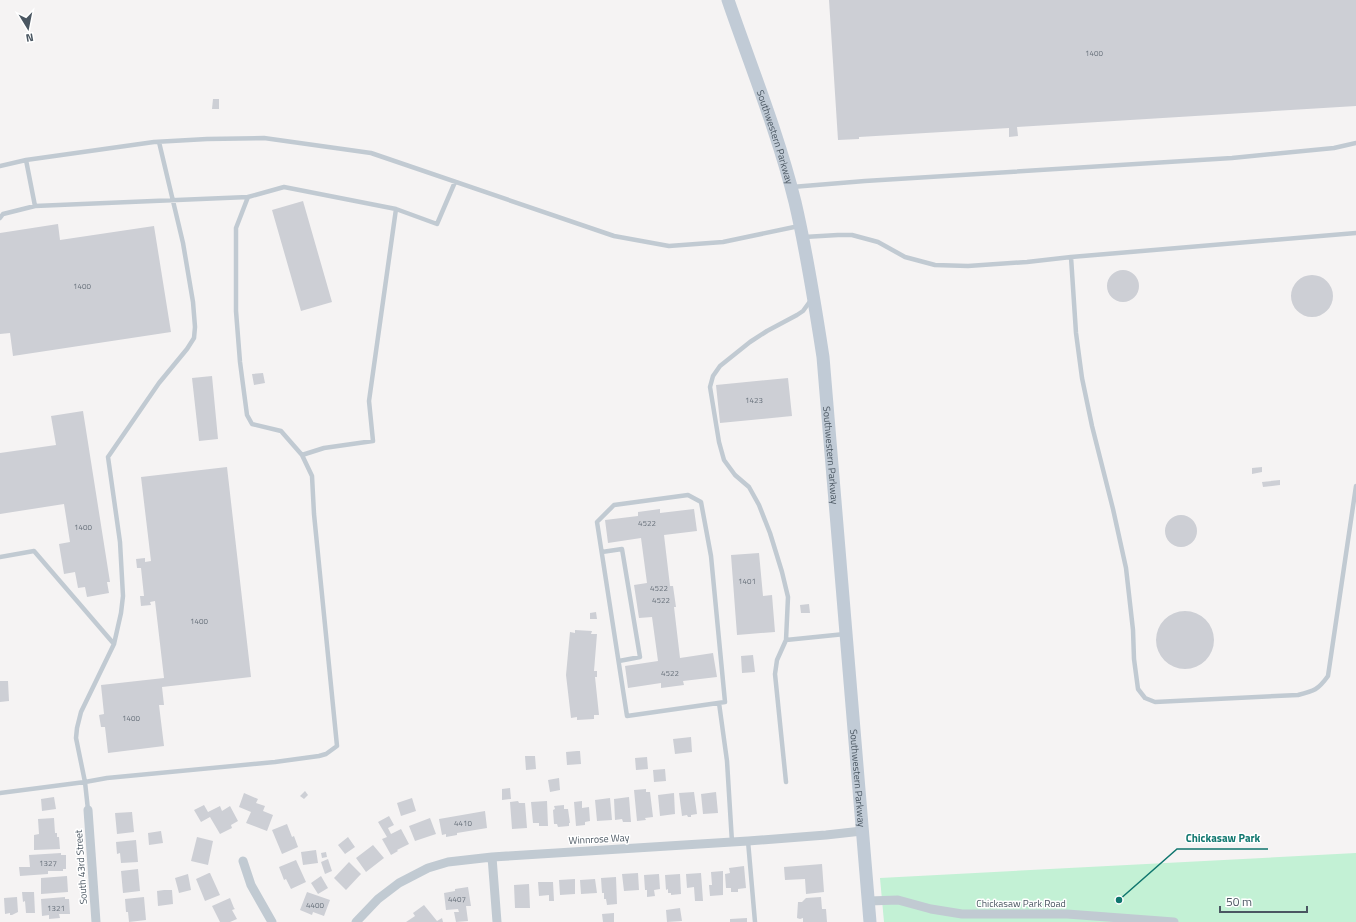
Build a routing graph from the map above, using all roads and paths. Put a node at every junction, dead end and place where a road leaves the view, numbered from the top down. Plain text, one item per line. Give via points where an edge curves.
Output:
1 (728, 0) edge
2 (159, 142) junction
3 (1356, 143) edge
4 (26, 160) junction
5 (0, 166) edge
6 (455, 182) junction
7 (790, 187) junction
8 (248, 197) junction
9 (172, 200) junction
10 (35, 206) junction
11 (396, 209) junction
12 (0, 218) edge
13 (801, 232) junction
14 (1356, 233) edge
15 (1071, 257) junction
16 (813, 297) junction
17 (302, 455) junction
18 (1356, 486) edge
19 (602, 552) junction
20 (0, 557) edge
21 (847, 634) junction
22 (786, 640) junction
23 (114, 644) junction
24 (619, 661) junction
25 (719, 703) junction
26 (85, 782) junction
27 (786, 782) dead end
28 (0, 793) edge
29 (88, 810) joint
30 (862, 831) junction
31 (748, 841) junction
32 (732, 842) junction
33 (492, 857) junction
34 (243, 861) dead end
35 (868, 901) junction
36 (96, 922) edge
37 (272, 922) edge
38 (356, 922) edge
39 (497, 922) edge
40 (755, 922) edge
41 (870, 922) edge
42 (1174, 922) edge

1 - 7 street, Southwestern Parkway
2 - 4 lane
2 - 6 lane via 264,138 370,153
2 - 9 lane
3 - 7 lane via 1334,148 1232,158
4 - 5 lane
4 - 10 lane
6 - 11 lane via 436,224
6 - 13 lane via 614,236 669,246
7 - 13 street, Southwestern Parkway
8 - 9 lane
8 - 11 lane via 284,187
8 - 17 lane via 236,228 236,311 247,415 252,424 281,431
9 - 10 lane
9 - 23 lane via 183,242 193,302 194,338 159,383 108,457 120,542 123,596
10 - 12 lane via 3,214
11 - 17 lane via 369,401 373,441 324,448
13 - 15 lane via 852,235 878,242 905,257 935,265 975,265
13 - 16 street, Southwestern Parkway
14 - 15 lane
15 - 18 lane via 1082,378 1126,568 1138,690 1145,698 1155,702 1298,695 1311,692 1320,686 1328,676
16 - 21 street, Southwestern Parkway via 823,357
16 - 22 lane via 803,311 750,342 720,366 713,376 710,387 724,460 735,475 749,487 759,505 782,572 788,597
17 - 26 lane via 312,476 337,746 326,754 312,757
19 - 24 lane
19 - 24 lane via 622,549 640,657
19 - 25 lane via 597,522 614,505 688,495 701,502 710,556 725,702
20 - 23 lane via 34,550
21 - 22 lane
21 - 30 street, Southwestern Parkway
22 - 27 lane via 776,660 775,674
23 - 26 lane via 80,712 76,738
24 - 25 lane via 627,716
25 - 32 lane via 727,761
26 - 28 lane
26 - 29 lane
29 - 36 street, South 43rd Street
30 - 31 street, Winnrose Way
30 - 35 street, Southwestern Parkway
31 - 32 street, Winnrose Way
31 - 40 lane
32 - 33 street, Winnrose Way
33 - 38 street, Winnrose Way via 448,862 413,875 378,899
33 - 39 street
34 - 37 street via 252,886
35 - 41 street, Southwestern Parkway
35 - 42 street, Chickasaw Park Road via 898,900 962,914 1067,914

